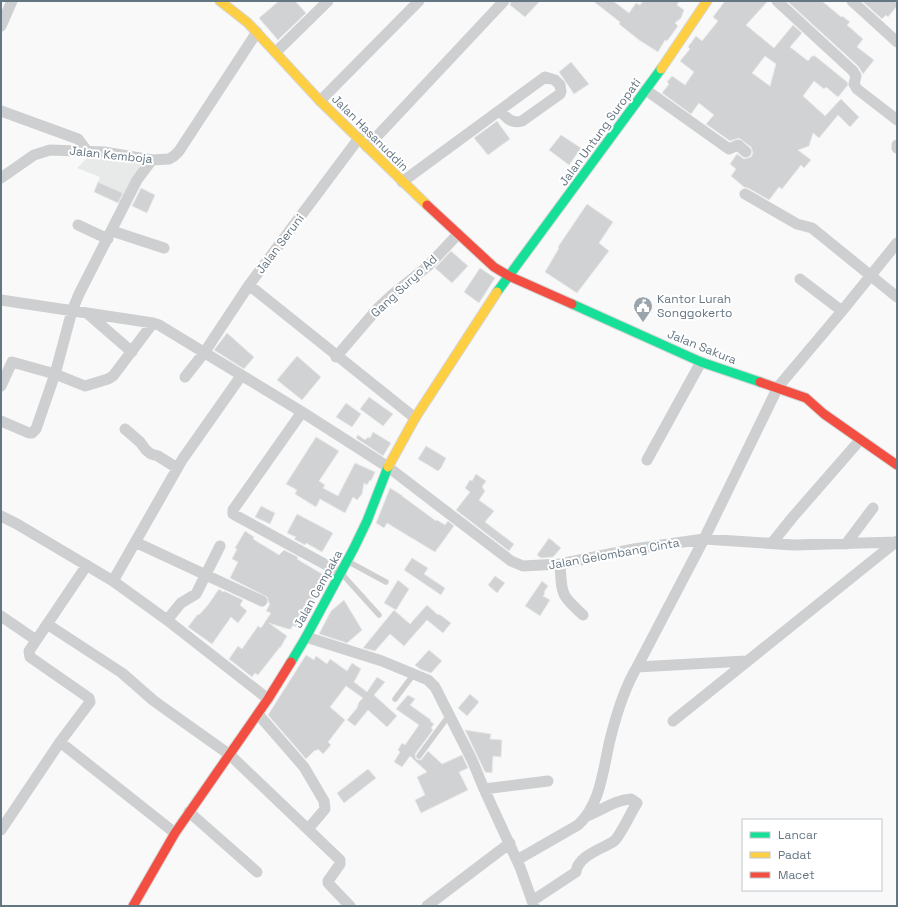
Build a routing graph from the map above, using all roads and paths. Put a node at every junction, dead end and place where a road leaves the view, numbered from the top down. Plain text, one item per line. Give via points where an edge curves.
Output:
1 (12, 1) edge
2 (220, 1) edge
3 (328, 1) edge
4 (420, 1) edge
5 (504, 1) edge
6 (706, 1) edge
7 (777, 1) edge
8 (852, 1) edge
9 (1, 26) edge
10 (257, 32) junction
11 (897, 42) edge
12 (276, 52) junction
13 (646, 90) junction
14 (320, 101) junction
15 (500, 110) junction
16 (1, 111) edge
17 (897, 120) edge
18 (359, 138) junction
19 (367, 147) junction
20 (87, 151) junction
21 (746, 152) dead end
22 (152, 160) junction
23 (6, 167) edge
24 (1, 178) edge
25 (402, 182) junction
26 (745, 194) dead end
27 (78, 225) dead end
28 (458, 234) junction
29 (110, 235) junction
30 (897, 243) edge
31 (164, 248) dead end
32 (509, 276) junction
33 (871, 276) junction
34 (800, 279) dead end
35 (249, 285) junction
36 (897, 297) edge
37 (1, 300) edge
38 (72, 311) junction
39 (842, 311) junction
40 (87, 313) junction
41 (153, 323) junction
42 (132, 352) junction
43 (204, 353) junction
44 (336, 356) junction
45 (6, 361) edge
46 (701, 362) junction
47 (55, 374) junction
48 (241, 376) junction
49 (185, 377) dead end
50 (1, 386) edge
51 (778, 387) junction
52 (302, 412) junction
53 (415, 418) junction
54 (1, 421) edge
55 (126, 429) dead end
56 (860, 440) junction
57 (647, 460) dead end
58 (897, 465) edge
59 (388, 467) junction
60 (177, 468) junction
61 (873, 508) dead end
62 (1, 516) edge
63 (704, 539) junction
64 (135, 542) junction
65 (896, 542) edge
66 (772, 543) junction
67 (846, 544) junction
68 (220, 546) dead end
69 (347, 561) junction
70 (560, 564) junction
71 (87, 565) junction
72 (341, 573) junction
73 (206, 575) junction
74 (113, 581) junction
75 (386, 582) dead end
76 (262, 601) dead end
77 (379, 615) dead end
78 (583, 615) dead end
79 (1, 616) edge
80 (166, 620) junction
81 (47, 624) junction
82 (306, 637) junction
83 (36, 640) junction
84 (746, 661) junction
85 (637, 667) junction
86 (414, 674) junction
87 (268, 699) junction
88 (395, 699) dead end
89 (258, 714) junction
90 (450, 714) junction
91 (673, 721) dead end
92 (60, 742) junction
93 (230, 755) junction
94 (419, 756) dead end
95 (548, 781) dead end
96 (484, 789) junction
97 (189, 812) junction
98 (585, 817) junction
99 (3, 824) edge
100 (308, 829) junction
101 (174, 833) junction
102 (510, 843) junction
103 (517, 860) junction
104 (257, 872) dead end
105 (533, 903) edge
106 (133, 906) edge
107 (350, 906) edge
108 (427, 906) edge

1 - 9 street
2 - 10 street, Jalan Hasanuddin
3 - 12 street
4 - 14 street
5 - 19 street
6 - 13 street, Jalan Untung Suropati
7 - 17 street via 853,71 856,78 854,84 858,89
8 - 11 street
10 - 12 street, Jalan Hasanuddin
10 - 22 street, Jalan Kemboja via 179,151 169,159
12 - 14 street, Jalan Hasanuddin
13 - 21 street via 729,149 738,145
13 - 32 street, Jalan Untung Suropati
14 - 18 street, Jalan Hasanuddin
15 - 15 street via 510,121 522,121 560,94 560,85 545,77
15 - 25 street
16 - 20 street via 78,139
18 - 19 street, Jalan Hasanuddin
18 - 35 street, Jalan Seruni
19 - 25 street, Jalan Hasanuddin
20 - 22 street, Jalan Kemboja
20 - 23 street, Jalan Kemboja via 50,150
22 - 29 street via 137,180
23 - 24 street, Jalan Kemboja
25 - 28 street, Jalan Hasanuddin
26 - 33 street via 794,223 812,228
27 - 29 street
28 - 32 street, Jalan Hasanuddin via 487,261
28 - 44 street, Gang Suryo Ad via 428,266 378,308
29 - 31 street
29 - 38 street
30 - 33 street
32 - 46 street, Jalan Sakura
32 - 53 street, Jalan Cempaka
33 - 36 street
33 - 39 street
34 - 39 street
35 - 43 street, Jalan Seruni
35 - 44 street
37 - 38 street
38 - 40 street
38 - 47 street
39 - 51 street
40 - 41 street
40 - 42 street
41 - 42 street
41 - 43 street, Jalan Gelombang Cinta
42 - 47 street via 111,378 92,385 85,386
43 - 48 street, Jalan Gelombang Cinta
43 - 49 street, Jalan Seruni
44 - 53 street
45 - 47 street
45 - 50 street
46 - 51 street, Jalan Sakura
46 - 57 street
47 - 54 street via 34,432 29,433
48 - 52 street, Jalan Gelombang Cinta
48 - 60 street
51 - 56 street, Jalan Sakura via 806,398
51 - 63 street
52 - 59 street, Jalan Gelombang Cinta
52 - 72 street via 233,510 233,514
53 - 59 street, Jalan Cempaka
55 - 60 street via 151,454
56 - 58 street, Jalan Sakura
56 - 66 street
59 - 69 street, Jalan Cempaka via 367,521
59 - 70 street, Jalan Gelombang Cinta via 511,561 524,566
60 - 64 street
61 - 67 street
62 - 71 street
63 - 66 street, Jalan Gelombang Cinta
63 - 70 street, Jalan Gelombang Cinta via 634,549
63 - 85 street, Jalan Gelombang Cinta
64 - 73 street
64 - 74 street
65 - 67 street, Jalan Gelombang Cinta
65 - 84 street
66 - 67 street, Jalan Gelombang Cinta
68 - 73 street
69 - 72 street, Jalan Cempaka
69 - 75 lane
70 - 78 street via 563,594
71 - 74 street
71 - 81 street
72 - 77 lane
72 - 82 street, Jalan Cempaka
73 - 76 street
73 - 80 street via 196,594 181,603
74 - 80 street
79 - 83 street
80 - 87 street
81 - 83 street
81 - 93 street via 122,673 154,700
82 - 86 street
82 - 87 street, Jalan Cempaka
83 - 92 street via 29,651 30,656 90,700
84 - 85 street
84 - 91 street
85 - 98 street, Jalan Gelombang Cinta via 623,694 597,795
86 - 88 lane
86 - 90 street via 432,683
87 - 89 street, Jalan Cempaka
89 - 93 street, Jalan Cempaka
89 - 100 street via 304,767 324,801 325,809
90 - 94 lane
90 - 96 street
92 - 99 street
92 - 101 street
93 - 97 street, Jalan Cempaka
93 - 100 street
95 - 96 street
96 - 102 street
97 - 101 street, Jalan Cempaka
97 - 104 street
98 - 103 street via 578,825
98 - 105 street via 619,800 631,799 637,803 616,840 592,852 576,872
100 - 107 street via 340,860 328,883
101 - 106 street, Jalan Cempaka
102 - 103 street
102 - 108 street
103 - 105 street

